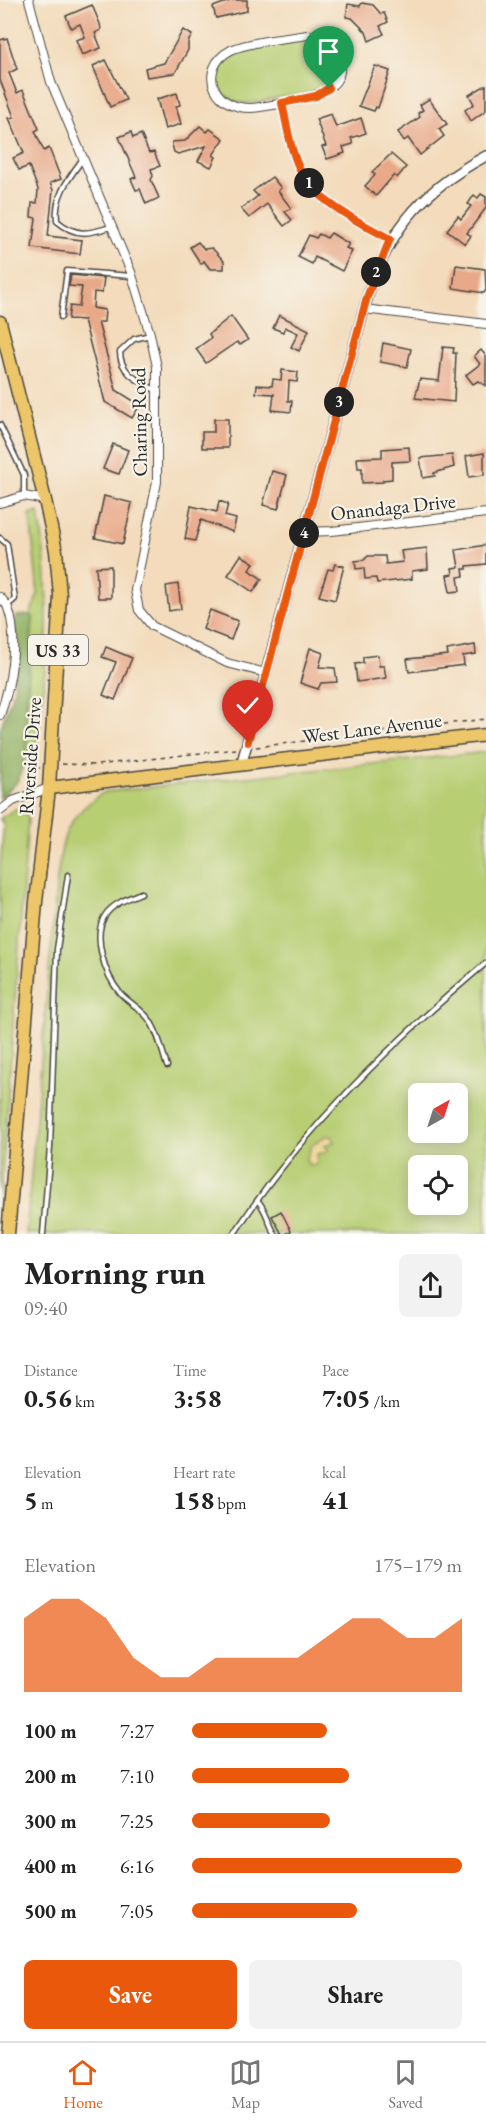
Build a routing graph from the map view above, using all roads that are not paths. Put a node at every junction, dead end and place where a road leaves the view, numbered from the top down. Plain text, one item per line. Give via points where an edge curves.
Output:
1 (29, 0) edge
2 (282, 103) junction
3 (486, 156) edge
4 (83, 160) junction
5 (111, 227) junction
6 (390, 239) junction
7 (132, 276) junction
8 (364, 309) junction
9 (61, 317) dead end
10 (0, 322) edge
11 (486, 324) edge
12 (150, 334) junction
13 (158, 391) junction
14 (0, 425) edge
15 (24, 496) junction
16 (45, 500) junction
17 (0, 503) edge
18 (486, 513) edge
19 (304, 532) junction
20 (0, 538) edge
21 (0, 597) edge
22 (8, 605) junction
23 (266, 673) junction
24 (0, 715) edge
25 (486, 735) edge
26 (242, 762) junction
27 (48, 788) junction
28 (0, 811) edge
29 (69, 875) dead end
30 (141, 893) dead end
31 (486, 963) edge
32 (167, 1066) dead end
33 (258, 1201) junction
34 (8, 1234) edge
35 (43, 1234) edge
36 (234, 1234) edge
37 (275, 1234) edge

1 - 4 street, Charing Road via 51,82
2 - 2 street via 245,109 230,106 219,97 213,84 214,70 221,57 233,49 308,34 322,38 334,48 340,61 338,76 316,96
2 - 6 street via 294,154 307,182 330,202
3 - 6 street via 427,196
4 - 5 street, Charing Road
4 - 5 lane via 69,176 55,206 57,221 70,232 86,235
5 - 7 street, Charing Road
6 - 8 street
7 - 9 lane via 67,271
7 - 12 street, Charing Road
8 - 11 street
8 - 19 street
10 - 16 main road, Riverside Drive / US 33
12 - 13 street, Charing Road
12 - 13 lane via 127,344 120,352 120,362 126,372
13 - 23 street, Charing Road via 157,482 135,590 139,610 152,626 227,663
14 - 15 lane via 24,475
15 - 16 street
15 - 17 street
16 - 27 main road, Riverside Drive / US 33 via 60,595
18 - 19 street, Onandaga Drive
19 - 23 street
20 - 22 lane via 7,544 15,599
21 - 22 street
22 - 24 street via 12,673
23 - 26 street
25 - 26 main road, West Lane Avenue
26 - 27 main road, West Lane Avenue
27 - 28 street via 13,801
27 - 34 main road, Riverside Drive / US 33
29 - 35 lane via 57,949
30 - 32 lane via 105,915 99,936 112,981 149,1019
31 - 33 lane via 388,1048
33 - 36 lane
33 - 37 lane

